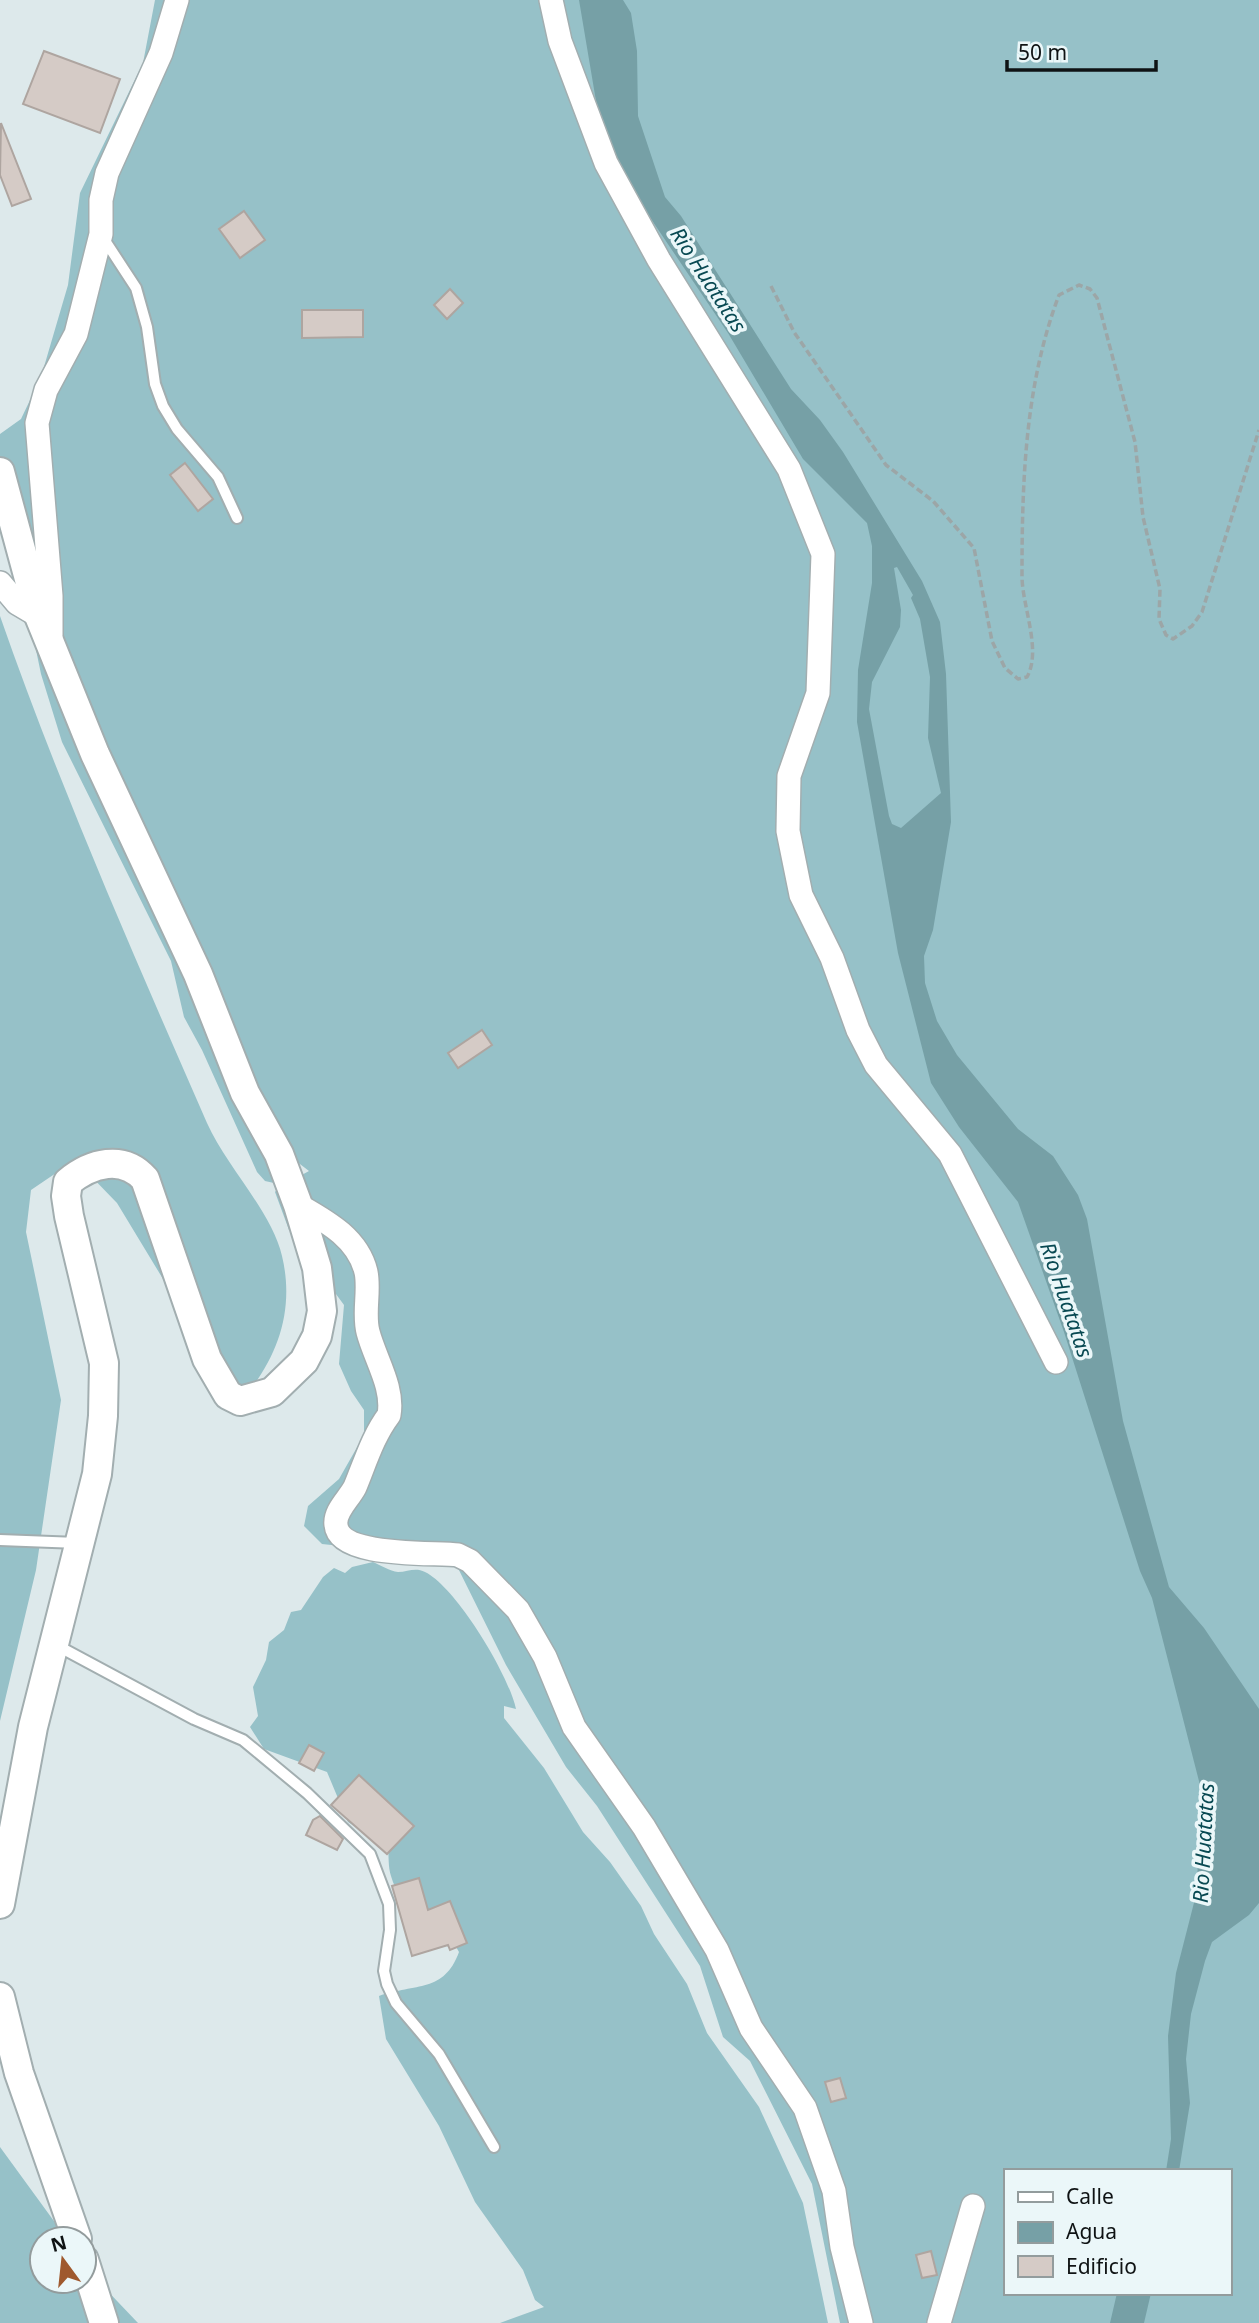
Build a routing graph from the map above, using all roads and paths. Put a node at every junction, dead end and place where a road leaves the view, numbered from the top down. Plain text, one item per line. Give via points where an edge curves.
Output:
1 (177, 0) edge
2 (551, 0) edge
3 (100, 234) junction
4 (771, 286) dead end
5 (1259, 430) edge
6 (0, 472) edge
7 (237, 519) dead end
8 (0, 583) edge
9 (39, 616) junction
10 (51, 645) junction
11 (298, 1205) junction
12 (1056, 1363) dead end
13 (0, 1540) edge
14 (80, 1543) junction
15 (56, 1644) junction
16 (0, 1904) edge
17 (2, 2014) edge
18 (494, 2147) dead end
19 (973, 2206) dead end
20 (72, 2225) edge
21 (95, 2295) edge
22 (104, 2323) edge
23 (861, 2323) edge
24 (939, 2323) edge

1 - 3 street via 161,53 107,173
2 - 12 street via 560,41 606,163 659,260 789,469 823,554 818,693 789,776 788,831 801,895 876,1065 950,1154
3 - 7 lane via 136,288 163,406 218,477
3 - 10 street via 76,334 46,390 37,423
4 - 5 path via 794,332 886,465 933,501 974,548 992,641 1005,668 1018,679 1027,677 1031,664 1022,591 1027,422 1046,328 1059,295 1079,285 1097,298 1135,442 1143,517 1160,589 1159,619 1173,639 1202,612
6 - 9 street
8 - 9 street via 18,603
9 - 10 street
10 - 11 street via 95,754 179,931 245,1093 279,1154
11 - 14 street via 317,1268 322,1311 317,1336 286,1381 272,1392 240,1401 228,1395 207,1359 145,1179 124,1163 84,1169 68,1182 69,1216 104,1363 97,1474
11 - 23 street via 339,1228 366,1272 367,1328 391,1401 389,1415 353,1492 337,1515 339,1535 355,1546 371,1549 458,1555 470,1561 518,1610 545,1657 574,1727 651,1838 717,1950 751,2028 806,2108 834,2191
13 - 14 lane
14 - 15 street
15 - 16 street via 19,1787
15 - 18 lane via 171,1707 243,1740 370,1854 388,1904 387,1984 396,2003 439,2054
17 - 20 street
19 - 24 street
21 - 22 street

